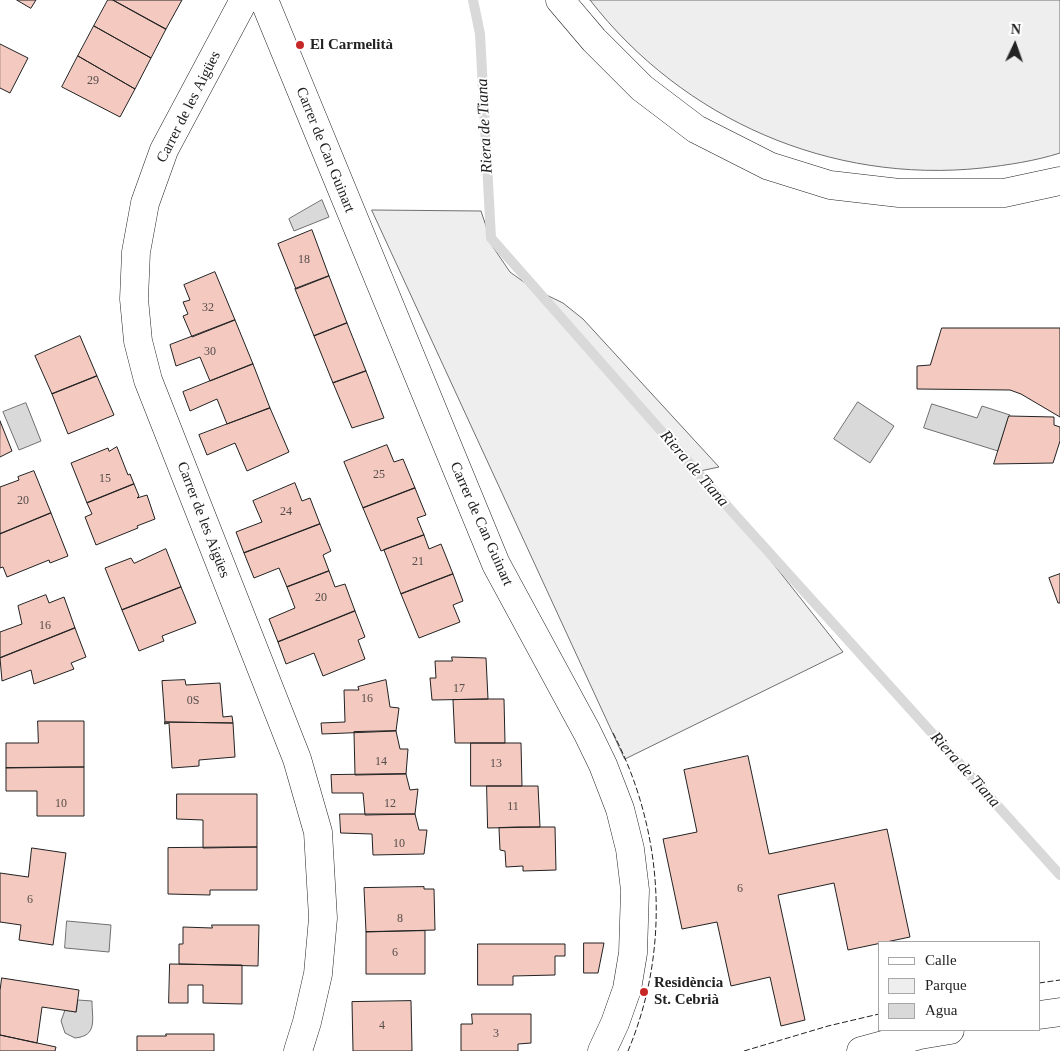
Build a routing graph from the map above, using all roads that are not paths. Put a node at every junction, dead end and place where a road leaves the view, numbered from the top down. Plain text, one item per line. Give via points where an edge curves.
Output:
1 (244, 0) edge
2 (264, 0) edge
3 (560, 0) edge
4 (1060, 181) edge
5 (1060, 1012) edge
6 (1040, 1015) edge
7 (944, 1031) edge
8 (298, 1051) edge
9 (602, 1051) edge
10 (861, 1051) edge

1 - 8 street, Carrer de les Aigües via 164,150 146,203 136,252 134,299 138,341 148,380 296,759 318,832 323,918 319,964
2 - 9 street, Carrer de Can Guinart via 496,564 587,732 620,810 630,849 635,890 633,952 627,989
3 - 4 street via 642,88 696,129 769,166 830,185 899,193 1004,193
5 - 6 street
7 - 10 street

